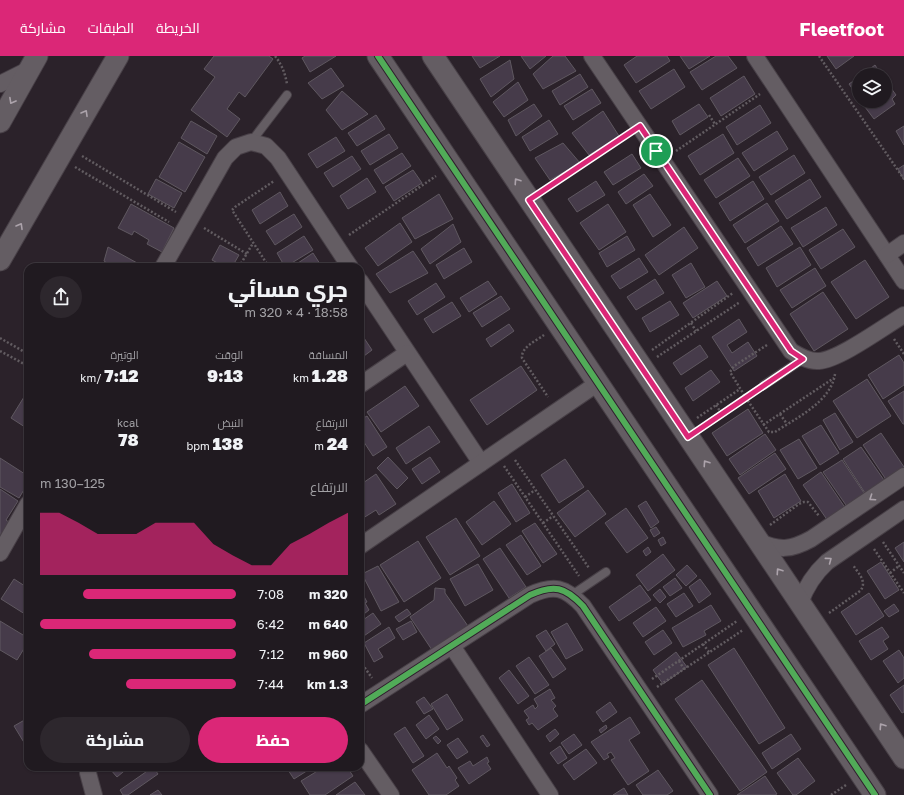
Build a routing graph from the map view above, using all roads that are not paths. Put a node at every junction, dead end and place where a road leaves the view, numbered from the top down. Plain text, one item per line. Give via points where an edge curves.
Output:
1 (118, 56) edge
2 (378, 56) edge
3 (433, 56) edge
4 (592, 56) edge
5 (755, 56) edge
6 (34, 62) edge
7 (0, 84) edge
8 (287, 95) road end
9 (0, 122) edge
10 (251, 142) junction
11 (904, 243) edge
12 (887, 255) junction
13 (0, 260) edge
14 (165, 263) edge
15 (347, 263) edge
16 (904, 281) edge
17 (364, 287) edge
18 (904, 315) edge
19 (407, 353) junction
20 (803, 359) junction
21 (364, 382) edge
22 (598, 383) junction
23 (764, 386) road end
24 (481, 463) junction
25 (904, 476) edge
26 (904, 509) edge
27 (24, 511) edge
28 (756, 538) junction
29 (364, 543) edge
30 (0, 553) edge
31 (606, 572) dead end
32 (572, 595) junction
33 (800, 603) junction
34 (452, 646) junction
35 (364, 703) edge
36 (364, 756) edge
37 (904, 758) edge
38 (88, 771) edge
39 (705, 793) edge
40 (94, 795) edge
41 (391, 795) edge
42 (550, 795) edge
43 (875, 795) edge

13 -> 1 street
2 - 22 street
28 -> 3 street
4 - 20 street via 791,351
5 - 12 street
6 - 7 street
6 -> 9 street
8 - 10 lane
10 - 14 street via 236,146 225,158
10 - 15 street via 266,146 278,158
11 - 12 street
12 - 16 street
17 - 19 street
18 - 20 street via 834,358 819,362
19 - 21 street
19 - 24 street
20 - 23 lane
22 - 24 street
22 - 43 street
24 - 29 street
25 -> 28 street via 799,546 771,547
33 -> 26 street via 807,585 818,570
27 - 30 street
33 -> 28 street
31 - 32 lane
32 - 34 street via 559,589 544,589 530,595
32 - 39 street via 583,606
37 -> 33 street
34 - 35 street
34 - 42 street
36 - 41 street
38 - 40 street

